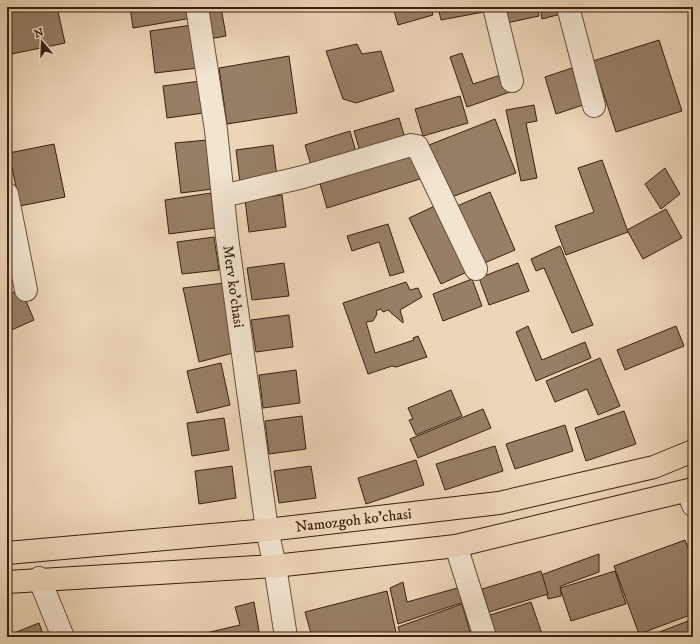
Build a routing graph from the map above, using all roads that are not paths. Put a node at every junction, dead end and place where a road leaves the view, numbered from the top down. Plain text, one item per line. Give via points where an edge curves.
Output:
1 (197, 7) edge
2 (494, 7) edge
3 (568, 7) edge
4 (512, 81) dead end
5 (594, 106) dead end
6 (7, 194) edge
7 (222, 196) junction
8 (476, 268) dead end
9 (26, 290) dead end
10 (693, 451) edge
11 (691, 495) edge
12 (267, 530) junction
13 (456, 546) junction
14 (9, 549) edge
15 (275, 566) junction
16 (39, 578) junction
17 (7, 582) edge
18 (63, 637) edge
19 (286, 637) edge
20 (485, 637) edge

1 - 7 street, Merv ko'chasi via 216,130
2 - 4 street
3 - 5 street
6 - 9 street
7 - 8 street via 303,177 411,145 417,146
7 - 12 street, Merv ko'chasi
10 - 12 main road, Namozgoh ko'chasi via 654,467 500,503
11 - 13 main road
12 - 14 main road, Namozgoh ko'chasi
12 - 15 street, Merv ko'chasi
13 - 15 main road
13 - 20 street
15 - 16 main road
15 - 19 street, Merv ko'chasi
16 - 17 main road
16 - 18 street

